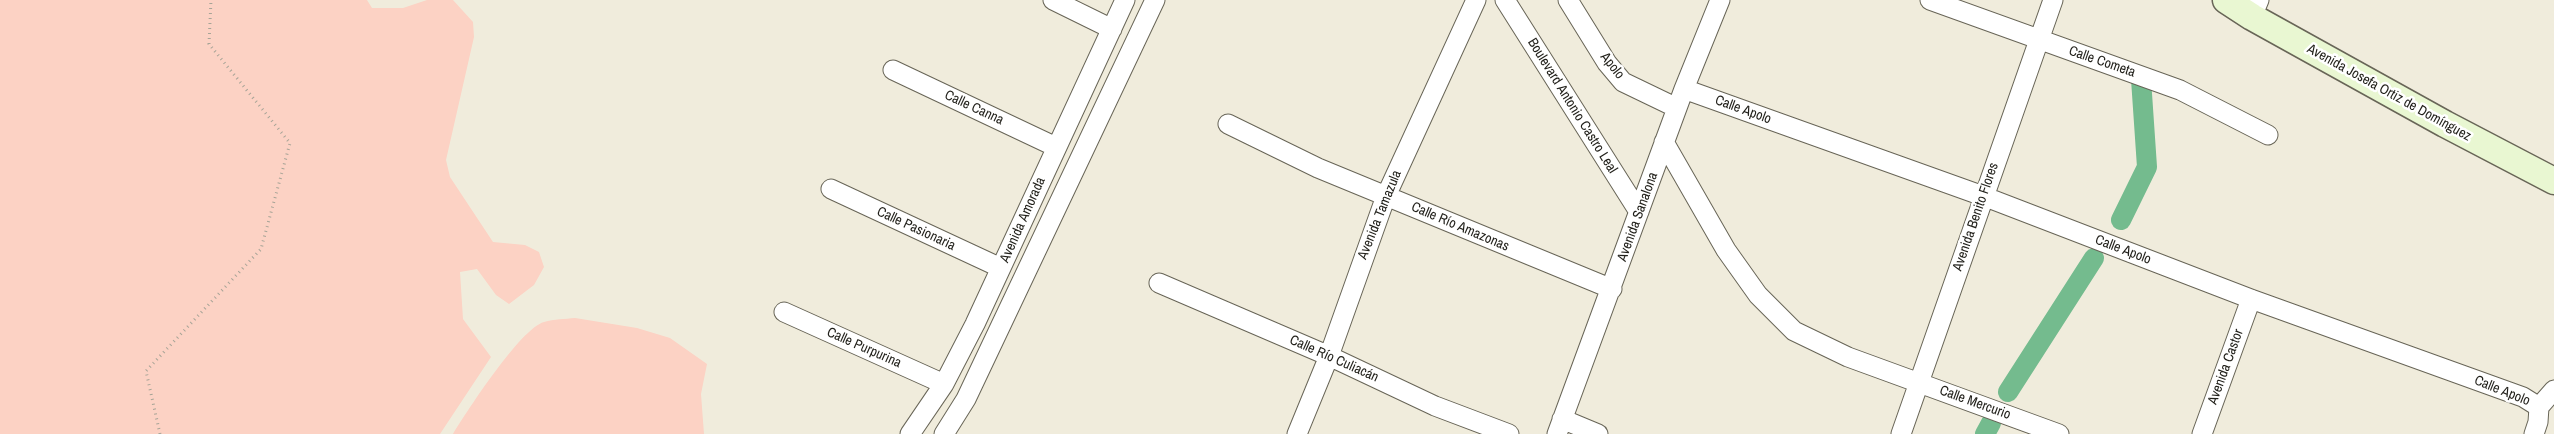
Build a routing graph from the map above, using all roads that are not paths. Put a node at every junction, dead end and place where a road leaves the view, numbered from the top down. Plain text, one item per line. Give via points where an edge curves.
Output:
1 (1053, 0) edge
2 (1125, 0) edge
3 (1155, 0) edge
4 (1476, 0) edge
5 (1504, 0) edge
6 (1568, 0) edge
7 (1720, 0) edge
8 (1930, 0) edge
9 (2053, 0) edge
10 (2226, 0) edge
11 (2255, 8) edge
12 (1112, 29) junction
13 (2040, 41) junction
14 (893, 70) dead end
15 (1684, 89) junction
16 (1676, 108) junction
17 (1228, 124) dead end
18 (2268, 135) dead end
19 (1664, 142) junction
20 (1056, 147) junction
21 (2553, 177) edge
22 (831, 189) dead end
23 (1386, 196) junction
24 (1983, 196) junction
25 (1639, 212) junction
26 (1020, 226) junction
27 (1044, 236) junction
28 (1001, 268) junction
29 (1159, 283) dead end
30 (1612, 289) junction
31 (2251, 299) junction
32 (784, 312) dead end
33 (1329, 356) junction
34 (1919, 383) junction
35 (944, 384) junction
36 (2554, 390) edge
37 (2538, 406) junction
38 (1559, 426) edge
39 (910, 434) edge
40 (944, 434) edge
41 (1297, 434) edge
42 (1509, 434) edge
43 (1598, 434) edge
44 (1901, 434) edge
45 (2060, 434) edge
46 (2202, 434) edge
47 (2534, 434) edge

1 - 12 street
2 - 12 street, Avenida Amorada
3 - 27 street, Avenida Amorada
4 - 23 street, Avenida Tamazula
5 - 25 street, Boulevard Antonio Castro Leal
6 - 16 street, Apolo via 1607,63 1623,82
7 - 15 street, Avenida Sanalona
8 - 13 street, Calle Cometa
9 - 13 street, Avenida Benito Flores
10 - 11 street, Avenida Josefa Ortiz de Domínguez
11 - 21 street, Avenida Josefa Ortiz de Domínguez via 2445,124
12 - 20 street, Avenida Amorada
13 - 18 street, Calle Cometa via 2180,90
13 - 24 street, Avenida Benito Flores
14 - 20 street, Calle Canna
15 - 16 street, Avenida Sanalona
15 - 24 street, Calle Apolo
16 - 19 street, Avenida Sanalona
17 - 23 street, Calle Río Amazonas via 1318,168
19 - 25 street, Avenida Sanalona
19 - 34 street, Calle Mercurio via 1726,250 1758,295 1794,331 1848,357
20 - 26 street, Avenida Amorada
22 - 28 street, Calle Pasionaria
23 - 30 street, Calle Río Amazonas
23 - 33 street, Avenida Tamazula
24 - 31 street, Calle Apolo
24 - 34 street, Avenida Benito Flores
25 - 30 street, Avenida Sanalona
26 - 27 street
26 - 28 street, Avenida Amorada
27 - 40 street, Avenida Amorada via 966,399
28 - 35 street, Avenida Amorada
29 - 33 street, Calle Río Culiacán
30 - 38 street, Avenida Sanalona
31 - 37 street, Calle Apolo via 2523,397
31 - 46 street, Avenida Castor
32 - 35 street, Calle Purpurina
33 - 41 street, Avenida Tamazula
33 - 42 street, Calle Río Culiacán via 1435,406
34 - 44 street, Avenida Benito Flores
34 - 45 street, Calle Mercurio
35 - 39 street, Avenida Amorada
36 - 37 street, Calle Apolo
37 - 47 street
38 - 43 street

